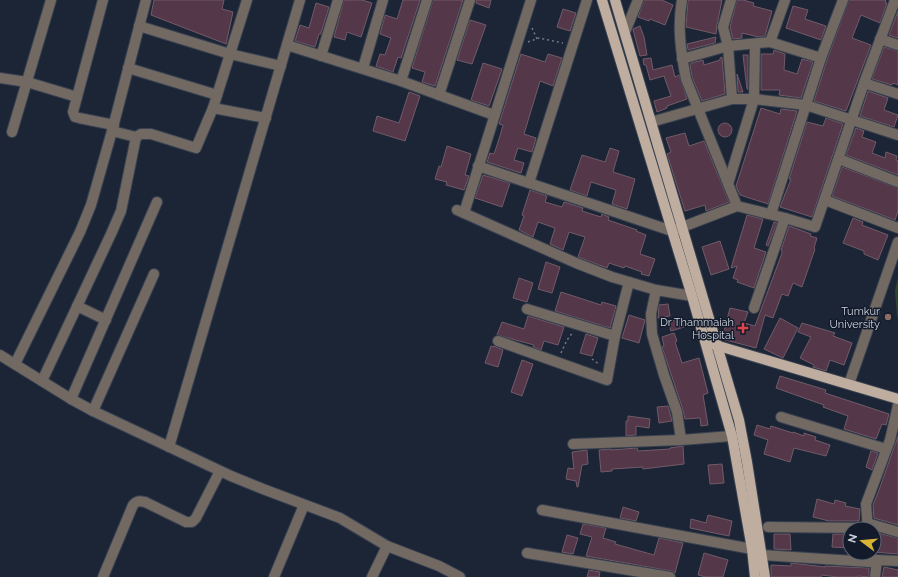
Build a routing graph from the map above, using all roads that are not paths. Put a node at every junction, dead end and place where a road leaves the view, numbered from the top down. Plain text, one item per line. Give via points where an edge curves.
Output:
1 (51, 0) edge
2 (103, 0) edge
3 (146, 0) edge
4 (247, 0) edge
5 (300, 0) edge
6 (338, 0) edge
7 (384, 0) edge
8 (427, 0) edge
9 (470, 0) edge
10 (531, 0) edge
11 (587, 0) edge
12 (602, 0) edge
13 (615, 0) edge
14 (638, 0) edge
15 (682, 0) edge
16 (731, 0) edge
17 (785, 0) edge
18 (843, 0) edge
19 (895, 0) edge
20 (139, 26) junction
21 (625, 32) junction
22 (880, 40) junction
23 (770, 42) junction
24 (754, 44) junction
25 (898, 45) edge
26 (287, 46) junction
27 (728, 46) junction
28 (230, 54) junction
29 (321, 56) junction
30 (821, 58) junction
31 (682, 59) junction
32 (281, 66) junction
33 (128, 68) junction
34 (363, 68) junction
35 (0, 78) edge
36 (401, 81) junction
37 (27, 82) junction
38 (864, 83) junction
39 (898, 94) edge
40 (217, 95) junction
41 (439, 95) junction
42 (77, 97) junction
43 (732, 99) junction
44 (754, 99) junction
45 (806, 105) junction
46 (213, 108) junction
47 (699, 109) junction
48 (494, 115) junction
49 (266, 118) junction
50 (852, 120) junction
51 (651, 122) junction
52 (113, 128) junction
53 (12, 132) dead end
54 (898, 135) edge
55 (136, 137) junction
56 (839, 159) junction
57 (478, 166) junction
58 (898, 182) edge
59 (529, 183) junction
60 (728, 184) junction
61 (825, 200) junction
62 (157, 202) dead end
63 (737, 206) junction
64 (771, 214) junction
65 (785, 218) junction
66 (898, 228) edge
67 (677, 230) junction
68 (898, 242) edge
69 (154, 274) dead end
70 (629, 282) junction
71 (656, 290) junction
72 (692, 296) junction
73 (78, 306) junction
74 (754, 308) dead end
75 (527, 309) dead end
76 (106, 320) junction
77 (615, 336) junction
78 (498, 341) dead end
79 (705, 342) junction
80 (717, 345) junction
81 (0, 355) edge
82 (15, 364) junction
83 (42, 381) junction
84 (849, 384) junction
85 (71, 399) junction
86 (898, 399) edge
87 (898, 405) edge
88 (93, 411) junction
89 (781, 417) dead end
90 (732, 436) junction
91 (681, 440) junction
92 (573, 444) dead end
93 (891, 444) edge
94 (169, 446) junction
95 (220, 471) junction
96 (304, 505) junction
97 (542, 510) dead end
98 (867, 521) edge
99 (768, 527) dead end
100 (842, 527) edge
101 (882, 529) edge
102 (898, 532) edge
103 (387, 546) junction
104 (752, 550) junction
105 (527, 553) dead end
106 (762, 555) junction
107 (842, 557) edge
108 (882, 559) edge
109 (873, 561) edge
110 (898, 561) edge
111 (103, 577) edge
112 (274, 577) edge
113 (372, 577) edge
114 (460, 577) edge
115 (670, 577) edge
116 (755, 577) edge
117 (765, 577) edge
118 (876, 577) edge

1 - 37 street
2 - 42 street
3 - 20 street
4 - 28 street
5 - 26 street
6 - 29 street
7 - 34 street
8 - 36 street
9 - 41 street
10 - 48 street
11 - 59 street
12 - 67 main road
13 - 21 main road
14 - 21 street
15 - 31 street via 679,29
16 - 27 street via 723,27
17 - 23 street
18 - 30 street
19 - 22 street
20 - 28 street
20 - 33 street
21 - 51 main road
22 - 25 street
22 - 38 street
23 - 24 street
23 - 30 street
24 - 27 street
24 - 44 street
26 - 29 street
26 - 32 street
27 - 31 street
27 - 43 street
28 - 32 street
28 - 40 street
29 - 34 street
30 - 45 street
31 - 47 street via 686,78
32 - 49 street
33 - 40 street
33 - 52 street
34 - 36 street
35 - 37 street
36 - 41 street
37 - 42 street
37 - 53 street
38 - 39 street
38 - 50 street
40 - 46 street
41 - 48 street
42 - 52 street via 75,116
43 - 44 street
43 - 47 street
44 - 45 street
44 - 60 street
45 - 50 street
45 - 64 street
46 - 49 street
46 - 55 street via 196,148 151,134
47 - 51 street
47 - 60 street
48 - 57 street
49 - 94 street
50 - 54 street
50 - 56 street
51 - 67 main road
52 - 55 street
52 - 82 street via 86,218
55 - 73 street via 121,211
56 - 58 street
56 - 61 street
57 - 59 street
57 - 70 street via 460,211 576,263
59 - 67 street
60 - 63 street
61 - 65 street via 815,227
61 - 66 street
62 - 76 street
63 - 64 street
63 - 67 street
64 - 65 street
65 - 74 street
67 - 72 main road
67 - 80 main road
68 - 84 street
69 - 88 street
70 - 71 street
70 - 77 street
71 - 72 street
71 - 91 street via 650,314 652,334 677,412
72 - 79 main road
73 - 76 street
73 - 83 street
75 - 77 street
76 - 85 street
77 - 78 street via 606,380
79 - 80 main road
79 - 90 main road
80 - 84 main road
80 - 106 main road via 739,420
81 - 82 street
82 - 83 street
83 - 85 street
84 - 86 main road
85 - 88 street
87 - 93 street
88 - 94 street
89 - 93 street
90 - 91 street
90 - 104 main road
91 - 92 street
93 - 98 street via 866,504
94 - 95 street
95 - 96 street
95 - 111 street via 192,522 186,522 145,502 135,502
96 - 103 street via 340,518
96 - 112 street
97 - 104 street
99 - 100 street
101 - 102 street
103 - 113 street
103 - 114 street
104 - 116 main road
105 - 115 street
106 - 107 street
106 - 117 main road
108 - 110 street
109 - 118 street

